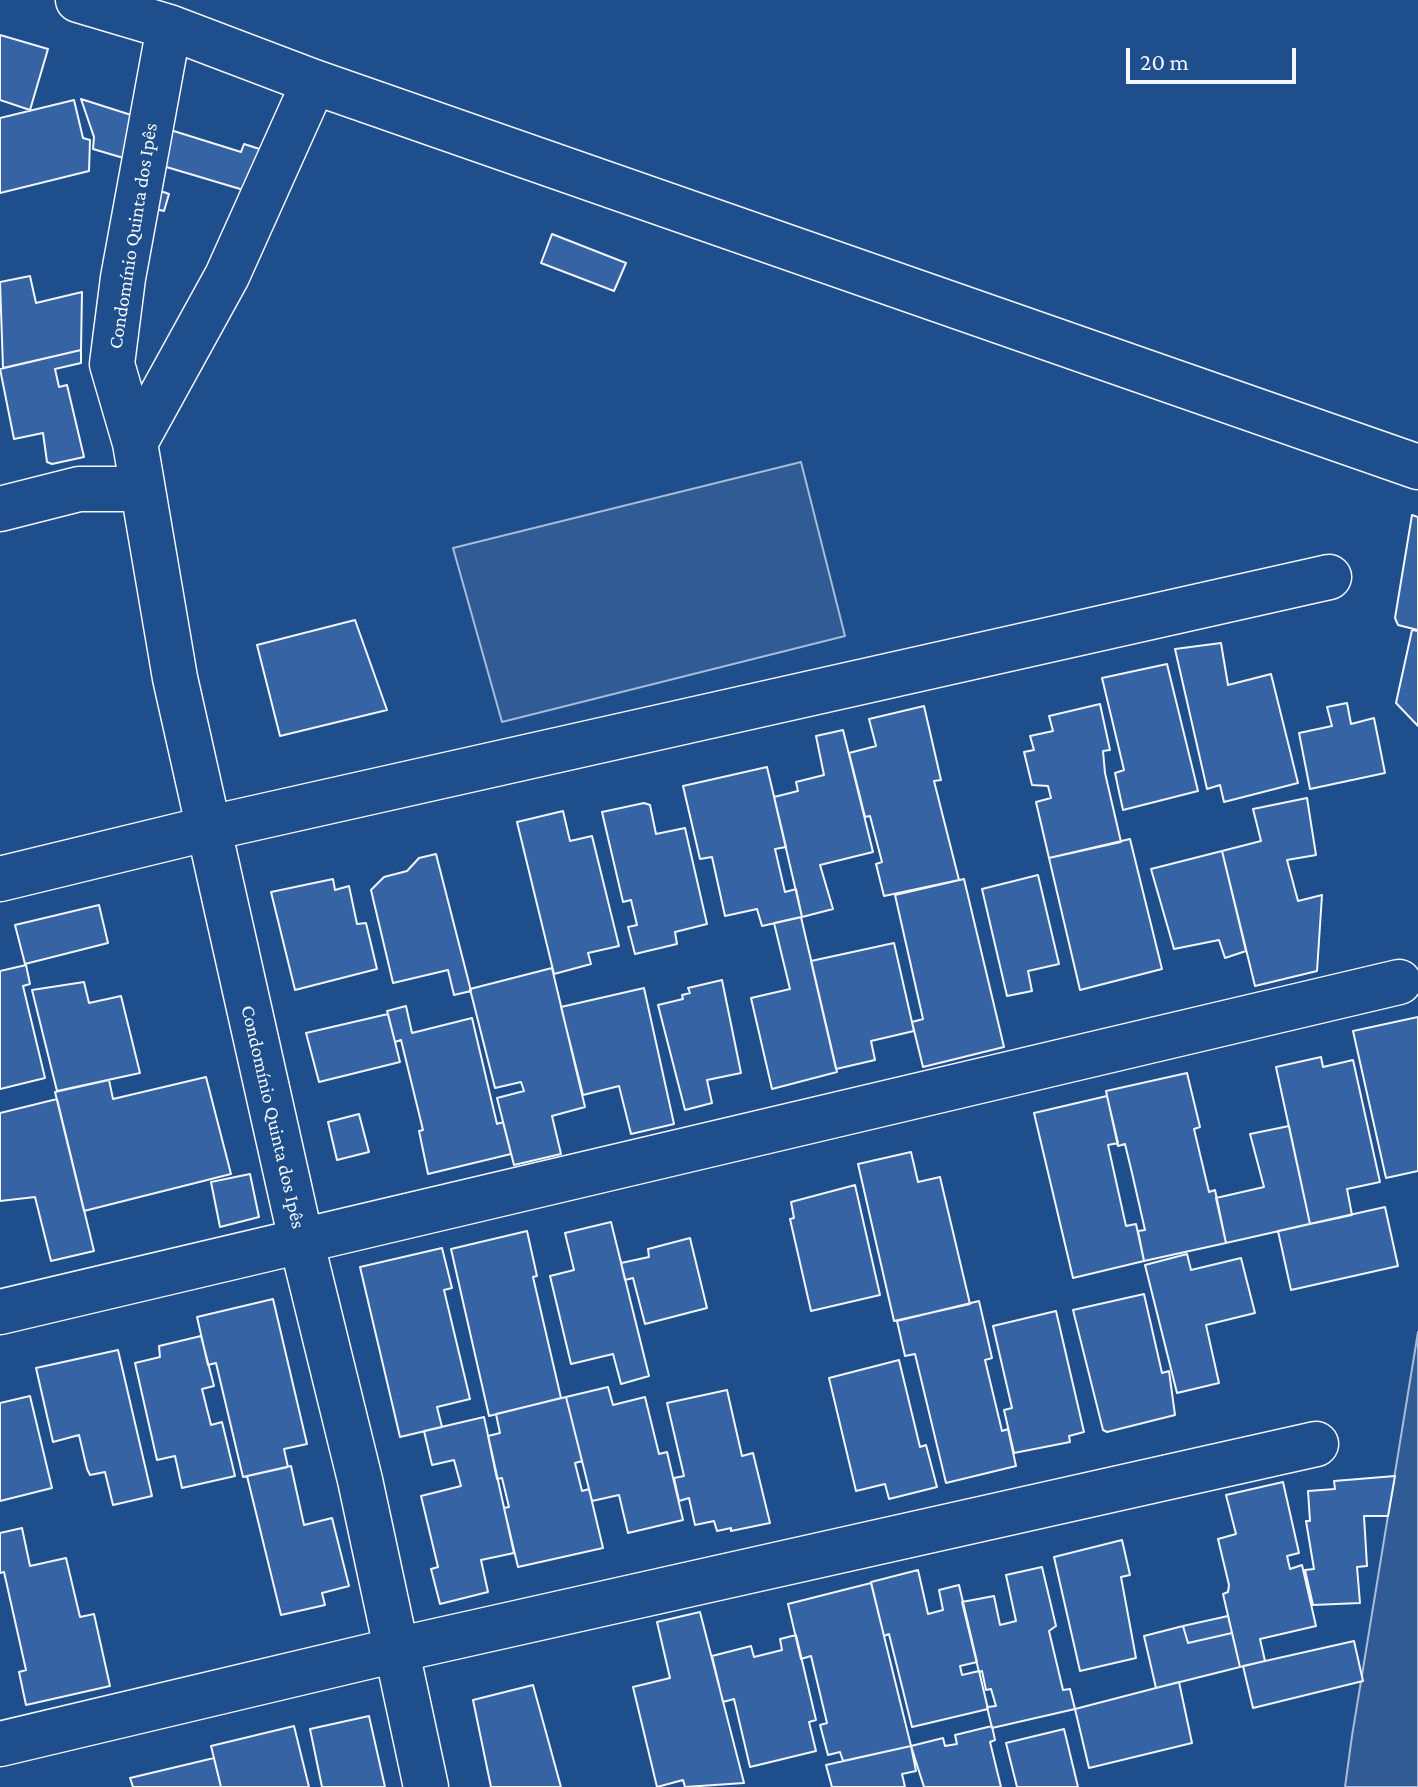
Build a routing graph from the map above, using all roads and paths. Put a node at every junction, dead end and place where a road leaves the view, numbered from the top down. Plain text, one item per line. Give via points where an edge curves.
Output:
1 (78, 0) edge
2 (169, 27) junction
3 (314, 82) junction
4 (135, 443) junction
5 (1418, 467) edge
6 (142, 489) junction
7 (0, 509) edge
8 (1329, 577) dead end
9 (210, 828) junction
10 (0, 879) edge
11 (1399, 982) dead end
12 (301, 1240) junction
13 (0, 1312) edge
14 (1316, 1444) dead end
15 (396, 1650) junction
16 (0, 1744) edge
17 (426, 1787) edge

1 - 2 street
2 - 3 street
2 - 4 street, Condomínio Quinta dos Ipês via 112,364
3 - 4 street via 227,276
3 - 5 street
4 - 6 street, Condomínio Quinta dos Ipês
6 - 7 street via 79,489
6 - 9 street, Condomínio Quinta dos Ipês via 175,678
8 - 9 street
9 - 10 street
9 - 12 street, Condomínio Quinta dos Ipês
11 - 12 street
12 - 13 street
12 - 15 street, Condomínio Quinta dos Ipês
14 - 15 street
15 - 16 street
15 - 17 street, Condomínio Quinta dos Ipês

